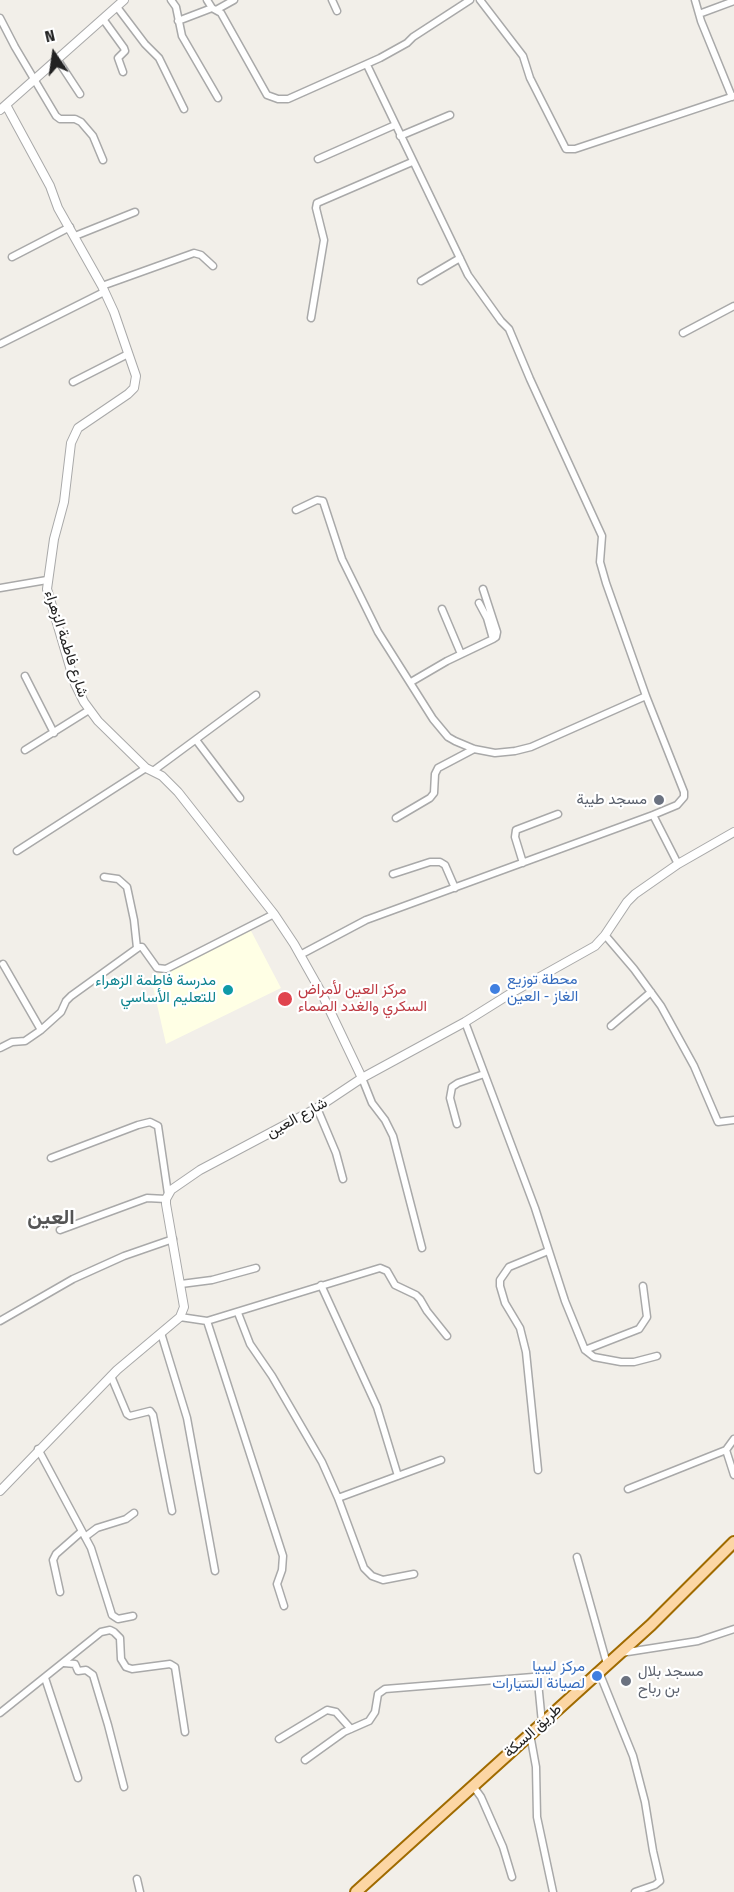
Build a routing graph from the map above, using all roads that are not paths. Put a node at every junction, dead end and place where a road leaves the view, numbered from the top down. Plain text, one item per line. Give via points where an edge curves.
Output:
1 (124, 0) edge
2 (171, 0) edge
3 (207, 0) edge
4 (234, 0) edge
5 (332, 0) edge
6 (470, 0) edge
7 (480, 0) edge
8 (695, 0) edge
9 (734, 1) edge
10 (117, 7) junction
11 (214, 9) junction
12 (338, 11) dead end
13 (699, 14) junction
14 (0, 18) edge
15 (103, 19) junction
16 (178, 21) junction
17 (57, 59) junction
18 (367, 65) junction
19 (123, 72) dead end
20 (35, 79) junction
21 (80, 94) dead end
22 (733, 96) edge
23 (218, 98) dead end
24 (3, 107) edge
25 (184, 109) dead end
26 (450, 115) dead end
27 (395, 125) junction
28 (400, 136) junction
29 (318, 159) dead end
30 (103, 160) dead end
31 (412, 162) junction
32 (135, 212) dead end
33 (70, 227) junction
34 (75, 236) junction
35 (12, 256) dead end
36 (459, 258) junction
37 (213, 266) dead end
38 (421, 281) dead end
39 (103, 289) junction
40 (734, 306) edge
41 (311, 318) dead end
42 (682, 333) dead end
43 (0, 344) edge
44 (128, 354) junction
45 (73, 382) dead end
46 (297, 510) dead end
47 (47, 580) junction
48 (0, 588) edge
49 (483, 589) dead end
50 (479, 603) dead end
51 (442, 609) dead end
52 (493, 639) junction
53 (461, 654) junction
54 (25, 676) dead end
55 (411, 682) junction
56 (256, 695) dead end
57 (646, 696) junction
58 (89, 710) junction
59 (54, 733) junction
60 (196, 740) junction
61 (474, 748) junction
62 (25, 750) dead end
63 (149, 770) junction
64 (240, 798) dead end
65 (558, 814) dead end
66 (653, 815) junction
67 (396, 818) dead end
68 (734, 832) edge
69 (17, 850) dead end
70 (523, 863) junction
71 (678, 864) junction
72 (393, 874) dead end
73 (104, 877) dead end
74 (455, 888) junction
75 (274, 914) junction
76 (605, 935) junction
77 (137, 948) junction
78 (300, 955) junction
79 (3, 964) dead end
80 (651, 992) junction
81 (465, 1022) junction
82 (611, 1026) dead end
83 (40, 1030) junction
84 (0, 1048) edge
85 (484, 1074) junction
86 (362, 1078) junction
87 (317, 1108) junction
88 (734, 1120) edge
89 (457, 1124) dead end
90 (51, 1158) dead end
91 (343, 1179) dead end
92 (167, 1196) junction
93 (60, 1230) dead end
94 (173, 1239) junction
95 (422, 1248) dead end
96 (548, 1251) junction
97 (256, 1268) dead end
98 (181, 1284) junction
99 (321, 1285) junction
100 (643, 1286) dead end
101 (238, 1313) junction
102 (180, 1317) junction
103 (0, 1321) edge
104 (207, 1321) junction
105 (161, 1333) junction
106 (447, 1336) dead end
107 (585, 1350) junction
108 (657, 1356) dead end
109 (111, 1376) junction
110 (734, 1439) edge
111 (38, 1449) junction
112 (726, 1450) junction
113 (441, 1460) dead end
114 (538, 1470) dead end
115 (734, 1475) edge
116 (398, 1476) junction
117 (628, 1489) dead end
118 (0, 1491) edge
119 (338, 1498) junction
120 (172, 1511) dead end
121 (134, 1514) dead end
122 (83, 1534) junction
123 (734, 1542) edge
124 (577, 1557) dead end
125 (214, 1571) dead end
126 (414, 1574) dead end
127 (60, 1592) dead end
128 (284, 1606) dead end
129 (134, 1616) dead end
130 (732, 1629) edge
131 (734, 1638) edge
132 (618, 1654) junction
133 (64, 1663) junction
134 (603, 1667) junction
135 (45, 1678) junction
136 (0, 1713) edge
137 (542, 1723) junction
138 (351, 1729) junction
139 (185, 1732) dead end
140 (530, 1734) junction
141 (279, 1739) dead end
142 (305, 1760) dead end
143 (78, 1778) dead end
144 (473, 1786) junction
145 (124, 1787) dead end
146 (512, 1877) dead end
147 (137, 1879) dead end
148 (140, 1892) edge
149 (356, 1892) edge
150 (553, 1892) edge
151 (635, 1892) edge

1 - 10 street
2 - 16 street
3 - 11 street
4 - 11 street
5 - 12 street
6 - 18 street
7 - 22 street via 524,56 530,78 566,149
8 - 13 street
9 - 13 street
10 - 15 street
10 - 25 street via 159,58
11 - 16 street
11 - 18 street via 221,13 271,98 288,99
13 - 22 street
14 - 20 street
15 - 17 street
15 - 19 street via 124,48 118,58
16 - 23 street via 182,36
17 - 20 street
17 - 21 street
18 - 27 street
20 - 24 street
20 - 30 street via 56,116 75,119 87,128
24 - 33 street, شارع فاطمة الزهراء
26 - 28 street
27 - 28 street
27 - 29 street
28 - 31 street
31 - 36 street
31 - 41 street via 317,203 324,240
32 - 34 street
33 - 34 street, شارع فاطمة الزهراء
33 - 35 street
34 - 39 street, شارع فاطمة الزهراء
36 - 38 street
36 - 57 street via 509,329 602,536 600,562
37 - 39 street via 194,254
39 - 43 street
39 - 44 street, شارع فاطمة الزهراء
40 - 42 street
44 - 45 street
44 - 47 street, شارع فاطمة الزهراء via 136,376 134,388 74,434
46 - 55 street via 323,501 356,588 378,632
47 - 48 street
47 - 58 street, شارع فاطمة الزهراء via 48,597 75,684
49 - 52 street via 497,632
50 - 52 street
51 - 53 street
52 - 53 street
53 - 55 street
54 - 59 street
55 - 61 street via 448,737
56 - 60 street
57 - 61 street via 531,747 495,753
57 - 66 street via 684,792 677,805
58 - 59 street
58 - 63 street, شارع فاطمة الزهراء
59 - 62 street
60 - 63 street
60 - 64 street
61 - 67 street via 438,768 434,794
63 - 69 street
63 - 75 street, شارع فاطمة الزهراء via 178,792
65 - 70 street via 516,830
66 - 70 street
66 - 71 street
68 - 71 street, شارع العين
70 - 74 street
71 - 76 street, شارع العين via 635,894
72 - 74 street via 440,862
73 - 77 street via 118,879 127,887
74 - 78 street via 366,920
75 - 77 street via 166,969 154,964 142,947
75 - 78 street, شارع فاطمة الزهراء
76 - 80 street
76 - 81 street, شارع العين via 595,946
77 - 83 street via 66,1000 61,1012
78 - 86 street, شارع فاطمة الزهراء
79 - 83 street
80 - 82 street
80 - 88 street via 694,1066 715,1117 722,1123
81 - 85 street
81 - 86 street, شارع العين
83 - 84 street via 26,1041
85 - 89 street via 452,1088 450,1098
85 - 96 street
86 - 87 street, شارع العين
86 - 95 street via 393,1136
87 - 91 street
87 - 92 street, شارع العين via 200,1170 176,1185
90 - 92 street via 150,1122 158,1126
92 - 93 street via 147,1198
92 - 94 street
94 - 98 street
94 - 103 street via 74,1279
96 - 107 street
96 - 114 street via 509,1267 500,1280 505,1303 520,1328 526,1352
97 - 98 street
98 - 102 street via 184,1307
99 - 101 street
99 - 106 street via 380,1268 387,1271 395,1286 420,1299
99 - 116 street via 377,1407
100 - 107 street via 647,1317 639,1329
101 - 104 street
101 - 119 street via 250,1344 297,1417
102 - 104 street
102 - 105 street
104 - 128 street via 283,1556 277,1584
105 - 109 street
105 - 125 street via 187,1418
107 - 108 street via 594,1357 621,1362
109 - 111 street
109 - 120 street via 127,1414 150,1411 153,1415
110 - 112 street
111 - 118 street
111 - 122 street
112 - 115 street
112 - 117 street
113 - 116 street
116 - 119 street
119 - 126 street via 368,1573 383,1580
121 - 122 street
122 - 127 street via 53,1560
122 - 129 street via 94,1554 112,1615 118,1619
123 - 132 main road, طريق السكة
124 - 134 street
130 - 131 street
130 - 132 street via 698,1641
132 - 134 main road, طريق السكة
133 - 135 street
133 - 139 street via 101,1632 110,1630 120,1638 121,1659 126,1667 173,1665 177,1669
133 - 145 street via 75,1664 78,1671 86,1670 93,1675
134 - 137 main road, طريق السكة
134 - 151 street via 633,1756 660,1881
135 - 136 street
135 - 143 street
137 - 138 street via 538,1682 529,1676 384,1689 376,1698 372,1717
137 - 140 main road, طريق السكة
138 - 141 street via 336,1712 327,1710
138 - 142 street
140 - 144 main road, طريق السكة
140 - 150 street via 537,1817
144 - 146 street via 482,1797
144 - 149 main road, طريق السكة
147 - 148 street

